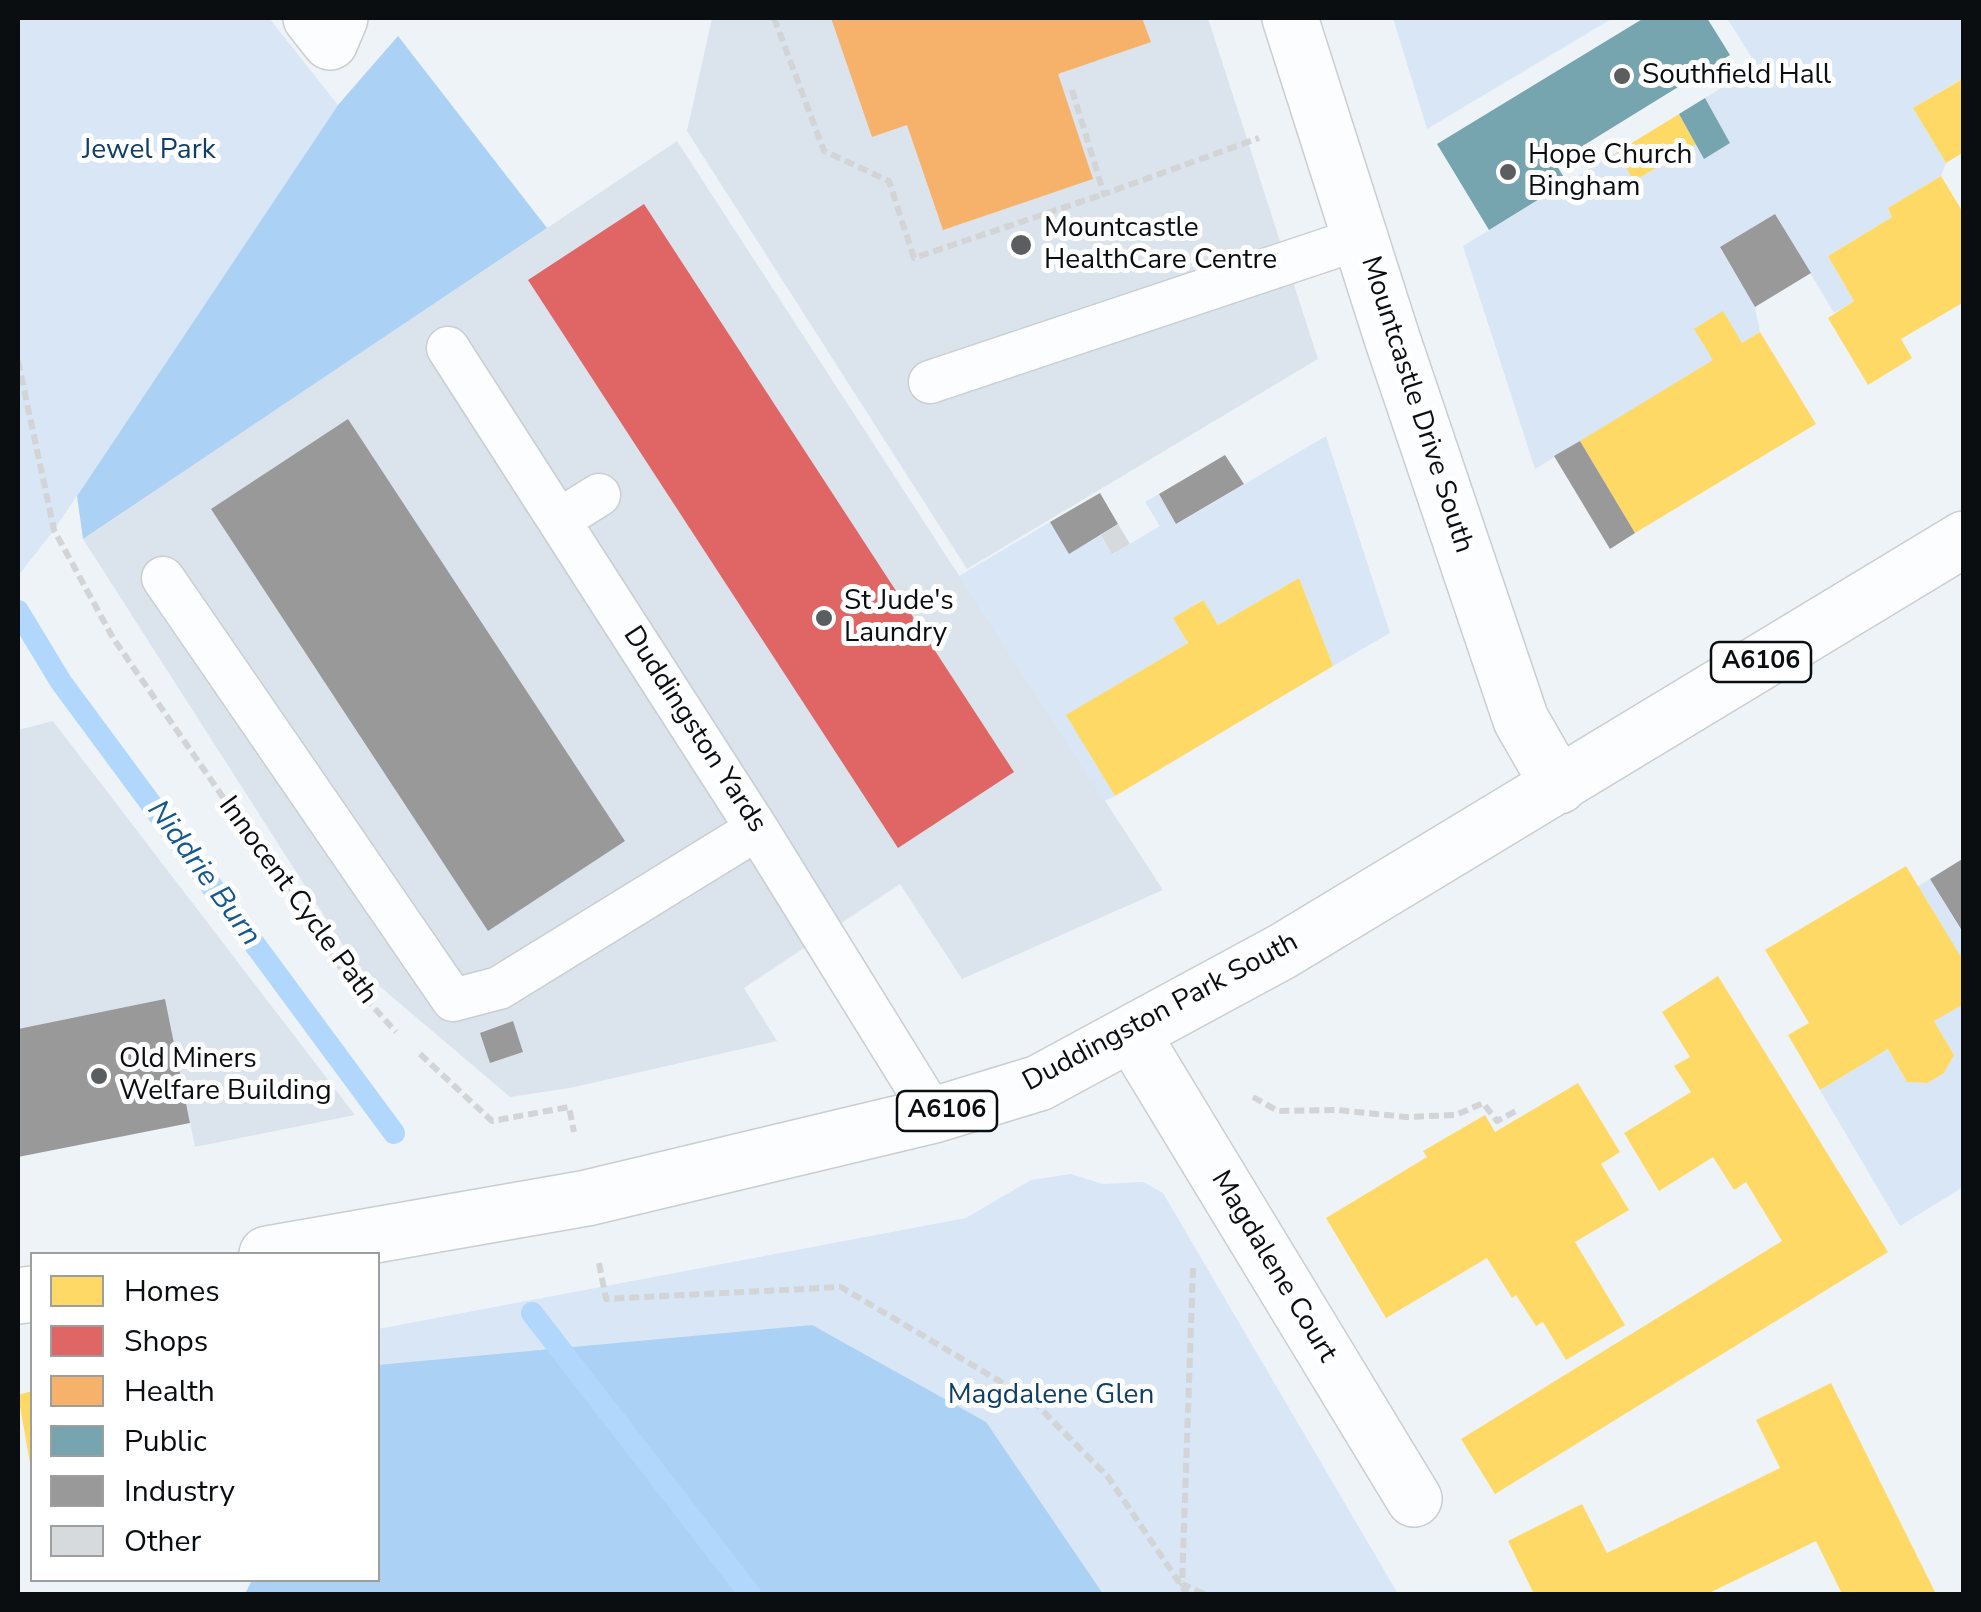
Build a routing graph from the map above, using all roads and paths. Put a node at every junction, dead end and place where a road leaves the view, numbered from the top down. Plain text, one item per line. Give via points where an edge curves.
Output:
1 (311, 18) edge
2 (340, 18) edge
3 (774, 18) edge
4 (1290, 18) edge
5 (1072, 90) dead end
6 (1260, 138) dead end
7 (1104, 194) junction
8 (1362, 238) junction
9 (448, 348) dead end
10 (18, 361) edge
11 (930, 382) dead end
12 (599, 494) dead end
13 (559, 520) junction
14 (1964, 539) edge
15 (164, 578) dead end
16 (1559, 786) junction
17 (758, 829) junction
18 (397, 1033) dead end
19 (1132, 1034) junction
20 (410, 1045) dead end
21 (1516, 1111) dead end
22 (1180, 1113) junction
23 (934, 1116) junction
24 (1218, 1176) junction
25 (588, 1198) junction
26 (278, 1252) edge
27 (1414, 1499) dead end
28 (1182, 1584) junction
29 (1186, 1594) edge
30 (1204, 1594) edge

1 - 2 main road via 330,42
3 - 7 path via 824,151 889,181 914,258
4 - 8 main road, Mountcastle Drive South
5 - 7 path
6 - 7 path
8 - 11 lane
8 - 16 main road, Mountcastle Drive South via 1521,720
9 - 13 lane, Duddingston Yards
10 - 18 path, Innocent Cycle Path via 54,530 113,638 350,981
12 - 13 lane
13 - 17 lane, Duddingston Yards
14 - 16 main road, Duddingston Park South / A6106
15 - 17 lane via 453,1000 499,988
16 - 19 main road, Duddingston Park South / A6106
17 - 23 lane, Duddingston Yards
19 - 22 main road, Magdalene Court
19 - 23 main road, Duddingston Park South / A6106 via 1039,1083
20 - 25 path via 492,1121 569,1106
21 - 22 path via 1496,1120 1483,1102 1456,1114 1406,1117 1278,1112 1248,1094
22 - 24 main road, Magdalene Court
23 - 25 main road, Duddingston Park South / A6106
24 - 27 main road, Magdalene Court
24 - 28 path via 1191,1276
25 - 26 main road, Duddingston Park South / A6106
25 - 28 path via 606,1299 841,1287 1033,1401 1108,1477
28 - 29 path
28 - 30 path

